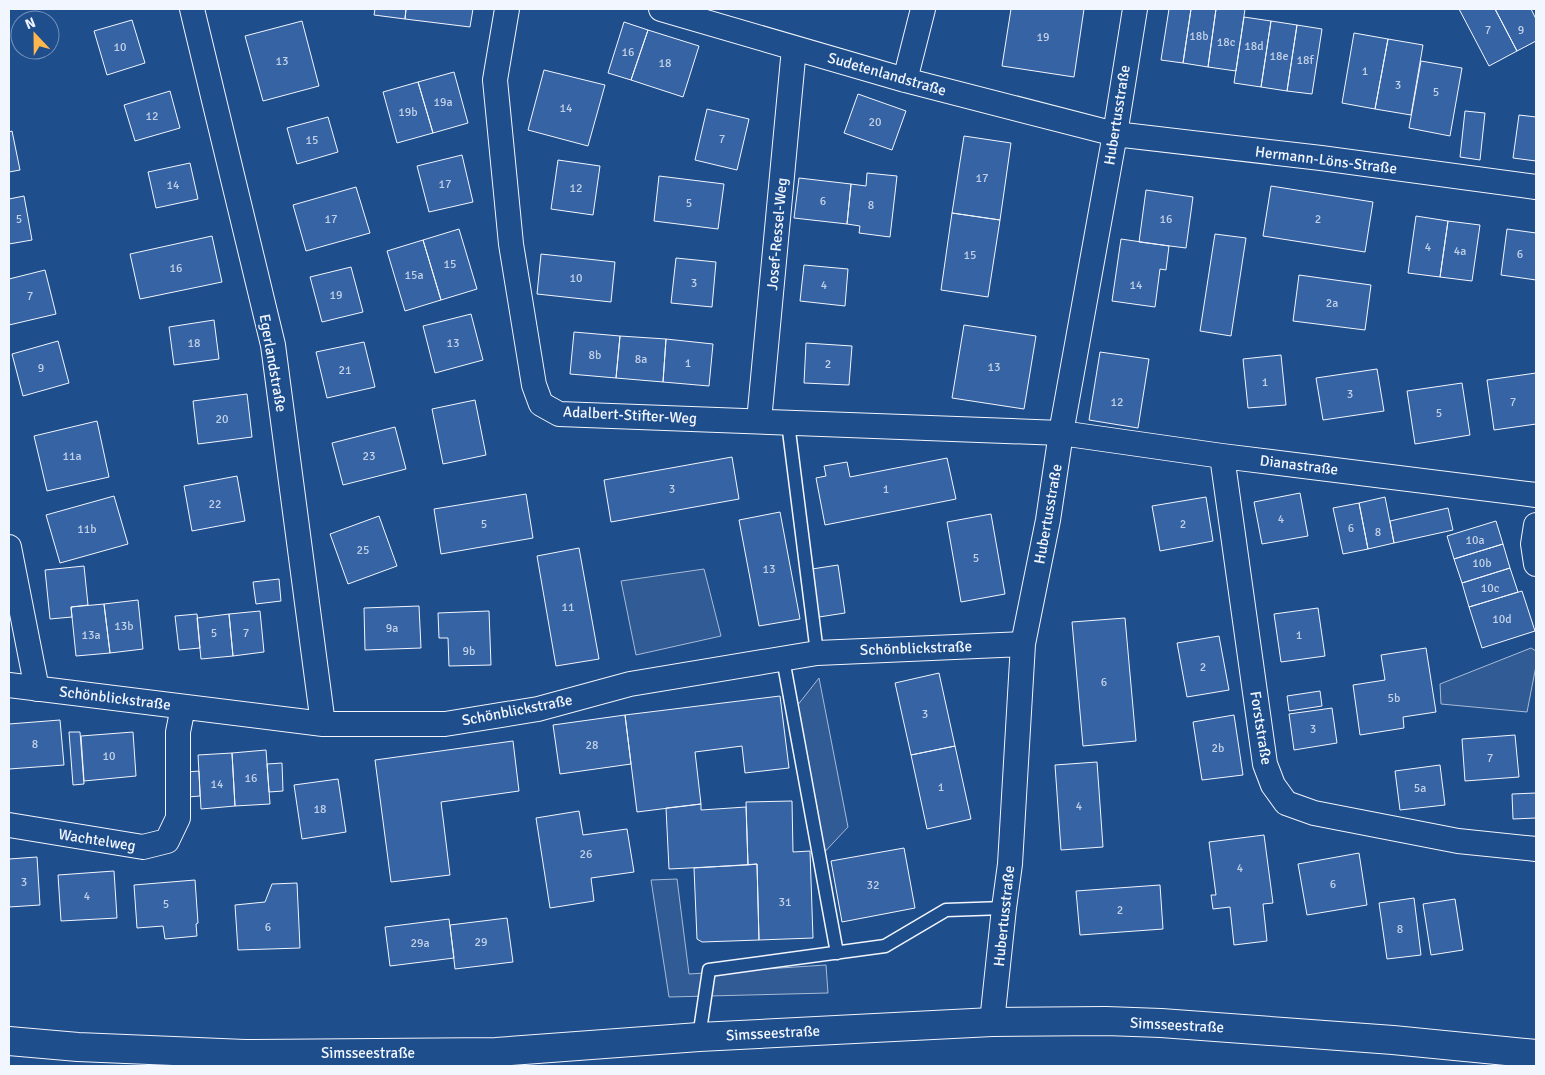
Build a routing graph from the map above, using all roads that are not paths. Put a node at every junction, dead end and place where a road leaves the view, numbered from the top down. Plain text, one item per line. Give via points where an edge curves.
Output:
1 (192, 9) edge
2 (507, 9) edge
3 (660, 9) edge
4 (923, 9) edge
5 (1135, 9) edge
6 (794, 48) junction
7 (905, 80) junction
8 (1114, 134) junction
9 (1536, 188) edge
10 (759, 421) junction
11 (788, 423) junction
12 (1061, 433) junction
13 (1222, 456) junction
14 (1536, 495) edge
15 (1536, 525) edge
16 (9, 547) edge
17 (1536, 564) edge
18 (1023, 644) junction
19 (817, 652) junction
20 (783, 659) junction
21 (9, 685) edge
22 (37, 689) junction
23 (183, 707) junction
24 (323, 724) junction
25 (9, 825) edge
26 (1536, 849) edge
27 (1004, 908) junction
28 (837, 953) junction
29 (992, 1022) junction
30 (699, 1037) junction
31 (9, 1041) edge
32 (1536, 1054) edge

1 - 24 street, Egerlandstraße via 273,344
2 - 10 street, Adalbert-Stifter-Weg via 495,80 511,244 534,385 542,404 559,414
3 - 6 street, Sudetenlandstraße
4 - 7 street
5 - 8 street, Hubertusstraße
6 - 7 street, Sudetenlandstraße
6 - 10 street, Josef-Ressel-Weg
7 - 8 street, Sudetenlandstraße
8 - 9 street, Hermann-Löns-Straße
8 - 12 street, Hubertusstraße
10 - 11 street, Adalbert-Stifter-Weg
11 - 12 street, Adalbert-Stifter-Weg
11 - 19 lane
12 - 13 street, Dianastraße
12 - 18 street, Hubertusstraße via 1048,520
13 - 14 street, Dianastraße
13 - 26 street, Forststraße via 1265,764 1273,785 1286,803 1314,813 1458,841
15 - 17 street via 1533,544
16 - 22 street
18 - 19 street, Schönblickstraße
18 - 27 street, Hubertusstraße via 1010,864
19 - 20 street, Schönblickstraße
20 - 24 street, Schönblickstraße via 630,684 538,709 445,724
20 - 28 lane
21 - 22 street, Schönblickstraße
22 - 23 street, Schönblickstraße
23 - 24 street, Schönblickstraße
23 - 25 street, Wachtelweg via 178,732 178,818 168,841 144,847
27 - 28 lane via 946,910 885,946
27 - 29 street, Hubertusstraße
28 - 30 lane via 709,970
29 - 30 main road, Simsseestraße
29 - 32 main road, Simsseestraße via 1161,1024 1393,1040
30 - 31 main road, Simsseestraße via 496,1052 245,1054

